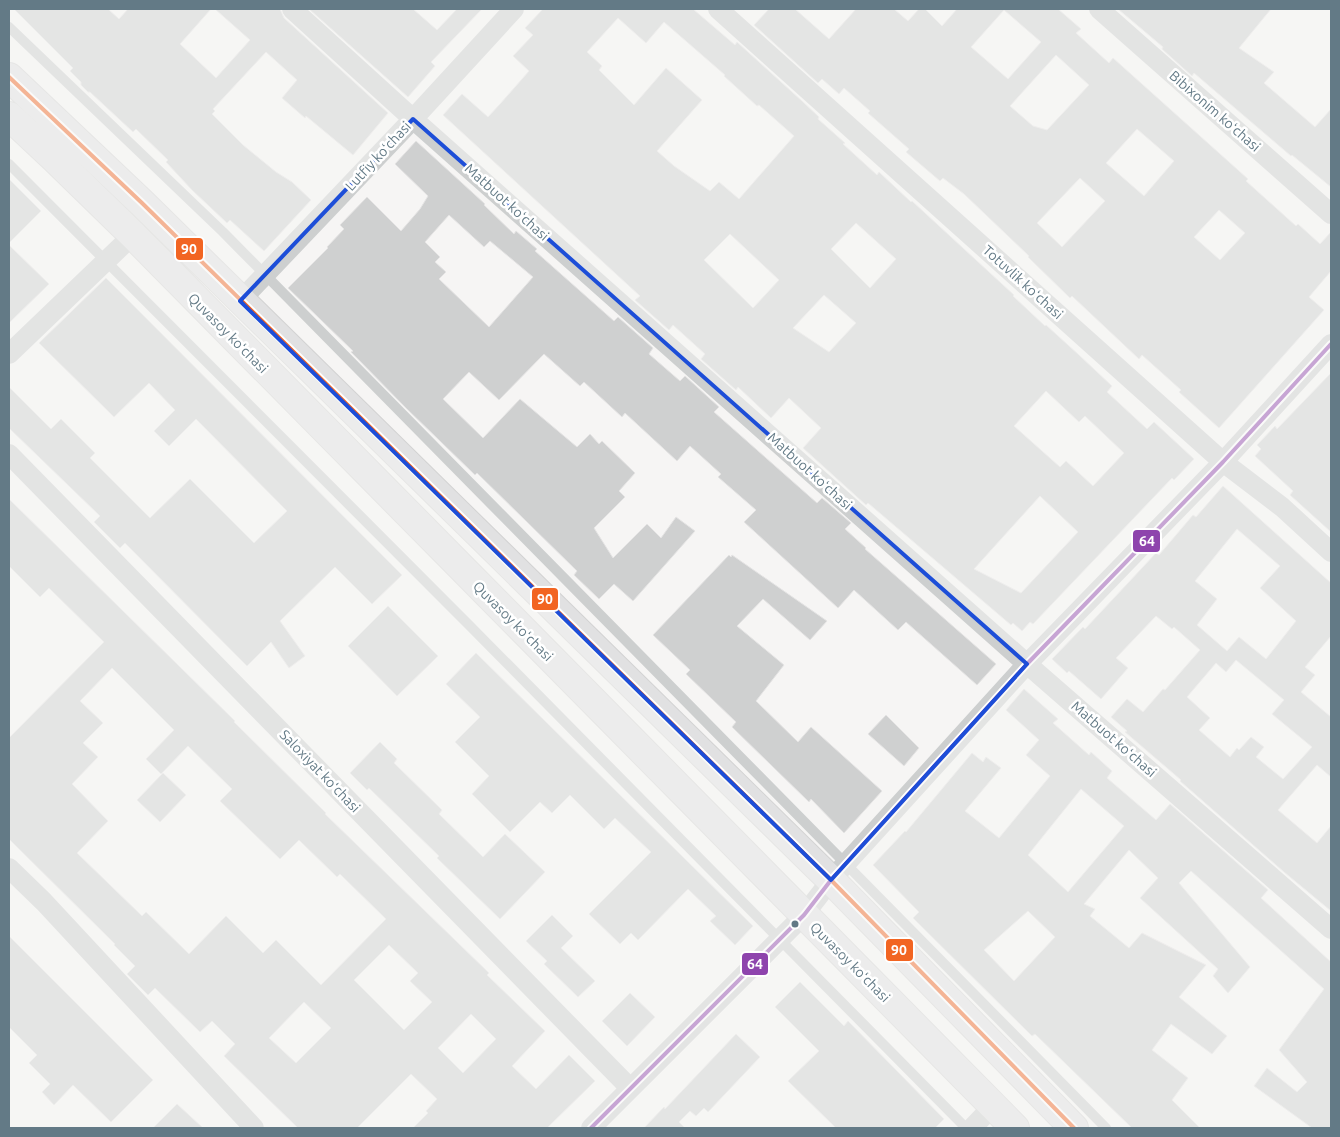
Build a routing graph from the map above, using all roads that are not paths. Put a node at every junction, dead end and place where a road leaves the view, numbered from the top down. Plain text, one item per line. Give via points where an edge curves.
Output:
1 (292, 9) edge
2 (514, 9) edge
3 (718, 9) edge
4 (1099, 9) edge
5 (9, 27) edge
6 (9, 77) edge
7 (9, 116) edge
8 (413, 119) junction
9 (9, 164) edge
10 (1331, 214) edge
11 (133, 236) junction
12 (104, 261) junction
13 (265, 276) junction
14 (240, 302) junction
15 (1331, 344) edge
16 (9, 354) edge
17 (9, 454) edge
18 (1223, 462) junction
19 (1331, 552) edge
20 (1027, 664) junction
21 (9, 868) edge
22 (839, 872) junction
23 (804, 915) junction
24 (1331, 929) edge
25 (779, 940) junction
26 (630, 1088) junction
27 (993, 1106) junction
28 (254, 1128) edge
29 (591, 1128) edge
30 (966, 1128) edge
31 (972, 1128) edge
32 (1015, 1128) edge
33 (1074, 1128) edge
34 (1106, 1128) edge

1 - 8 street, Matbuot koʻchasi
2 - 8 street, Lutfiy koʻchasi
3 - 18 street, Totuvlik koʻchasi
4 - 10 street, Bibixonim koʻchasi
5 - 13 lane
6 - 14 main road via 142,203
7 - 11 main road, Quvasoy koʻchasi
8 - 13 street, Lutfiy koʻchasi
8 - 20 street, Matbuot koʻchasi
9 - 12 lane
11 - 12 street
11 - 23 main road, Quvasoy koʻchasi
12 - 16 street
12 - 25 lane
13 - 14 street, Lutfiy koʻchasi
13 - 22 lane
14 - 22 main road
15 - 18 street
17 - 26 street, Saloxiyat koʻchasi
18 - 19 street, Totuvlik koʻchasi via 1282,507
18 - 20 street
20 - 22 street
20 - 24 street, Matbuot koʻchasi
21 - 28 street
22 - 23 street
22 - 33 main road
22 - 34 lane
23 - 25 street
23 - 27 main road, Quvasoy koʻchasi
25 - 26 street
25 - 30 lane
26 - 29 street
27 - 31 street
27 - 32 main road, Quvasoy koʻchasi

